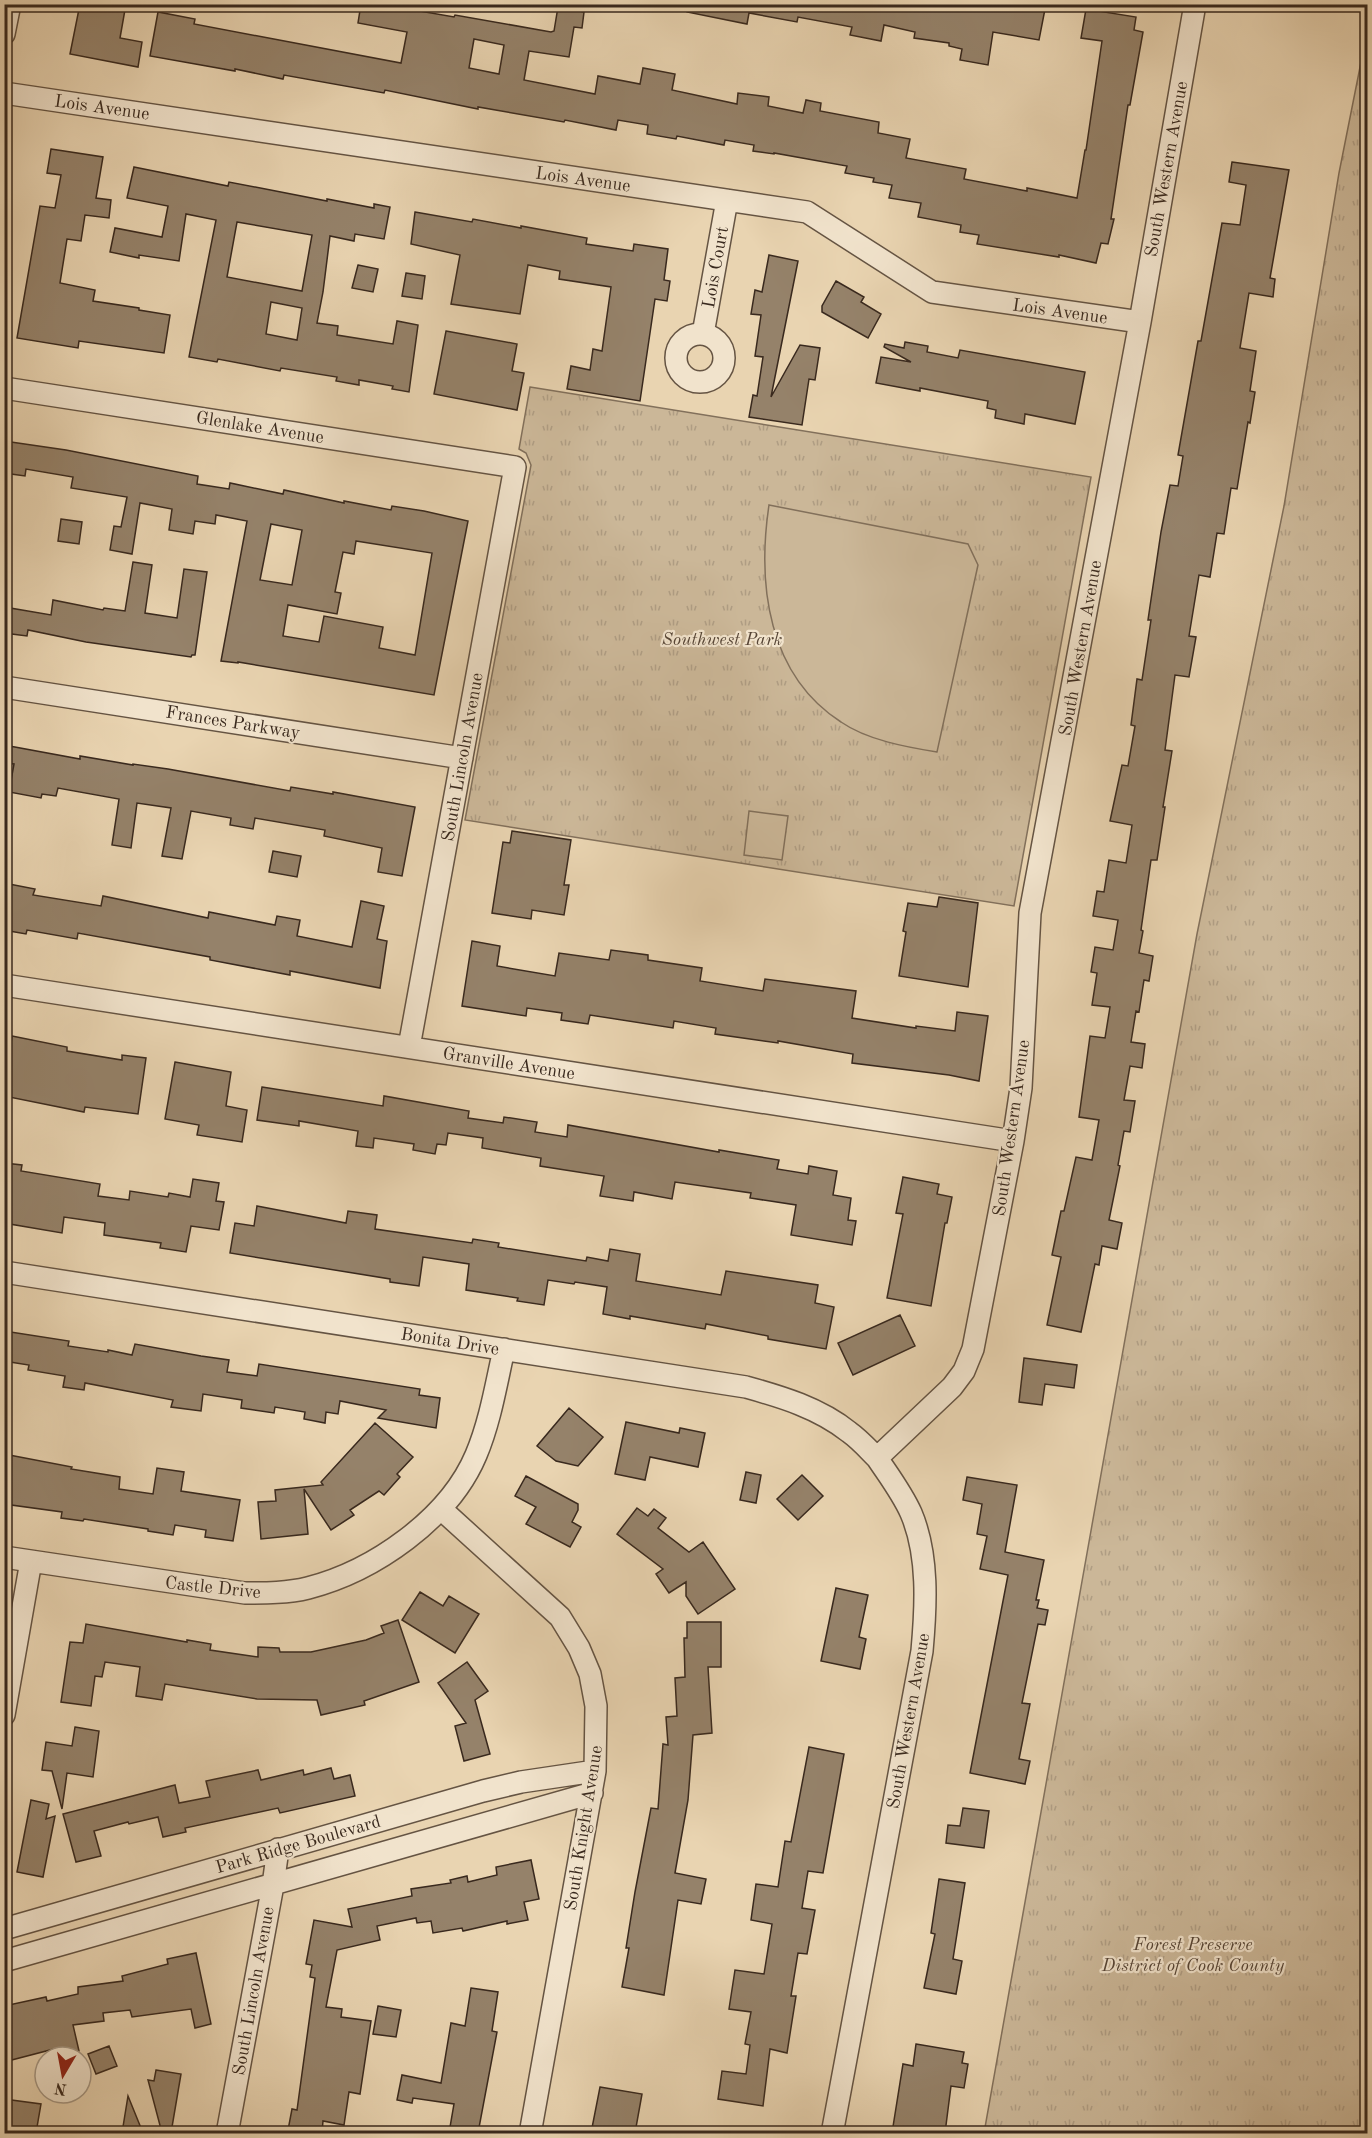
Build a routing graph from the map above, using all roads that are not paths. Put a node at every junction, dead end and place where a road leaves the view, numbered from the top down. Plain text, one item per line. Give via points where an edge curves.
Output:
1 (10, 4) edge
2 (1195, 4) edge
3 (4, 34) edge
4 (4, 93) edge
5 (727, 200) junction
6 (1140, 322) junction
7 (703, 334) dead end
8 (4, 388) edge
9 (515, 467) joint
10 (4, 687) edge
11 (462, 758) junction
12 (4, 985) edge
13 (409, 1047) junction
14 (1013, 1141) junction
15 (4, 1272) edge
16 (504, 1349) junction
17 (877, 1458) junction
18 (441, 1509) junction
19 (4, 1557) edge
20 (31, 1561) junction
21 (4, 1715) edge
22 (595, 1771) junction
23 (592, 1793) junction
24 (278, 1849) junction
25 (273, 1885) junction
26 (4, 1929) edge
27 (4, 1961) edge
28 (227, 2133) edge
29 (530, 2133) edge
30 (832, 2133) edge

1 - 3 street
2 - 6 street, South Western Avenue
4 - 5 street, Lois Avenue
5 - 6 street, Lois Avenue via 807,212 932,292
5 - 7 street, Lois Court
6 - 14 street, South Western Avenue via 1030,913 1024,1058
8 - 9 street, Glenlake Avenue
9 - 11 street, South Lincoln Avenue
10 - 11 street, Frances Parkway
11 - 13 street, South Lincoln Avenue
12 - 13 street, Granville Avenue
13 - 14 street, Granville Avenue
14 - 17 street, South Western Avenue via 978,1330 964,1371
15 - 16 street, Bonita Drive
16 - 17 street, Bonita Drive via 746,1387 786,1398 849,1431
16 - 18 street, Castle Drive via 475,1457
17 - 30 street, South Western Avenue via 897,1486 921,1544 925,1618 922,1652
18 - 20 street, Castle Drive via 408,1538 358,1570 307,1588 275,1593 209,1589
18 - 22 street, South Knight Avenue via 560,1617 579,1648 590,1674 596,1706
19 - 20 street, Castle Drive
20 - 21 street
22 - 23 street, South Knight Avenue
22 - 24 street, Park Ridge Boulevard via 521,1782
23 - 25 street, Park Ridge Boulevard
23 - 29 street, South Knight Avenue
24 - 25 street, South Lincoln Avenue
24 - 26 street, Park Ridge Boulevard
25 - 27 street, Park Ridge Boulevard
25 - 28 street, South Lincoln Avenue

